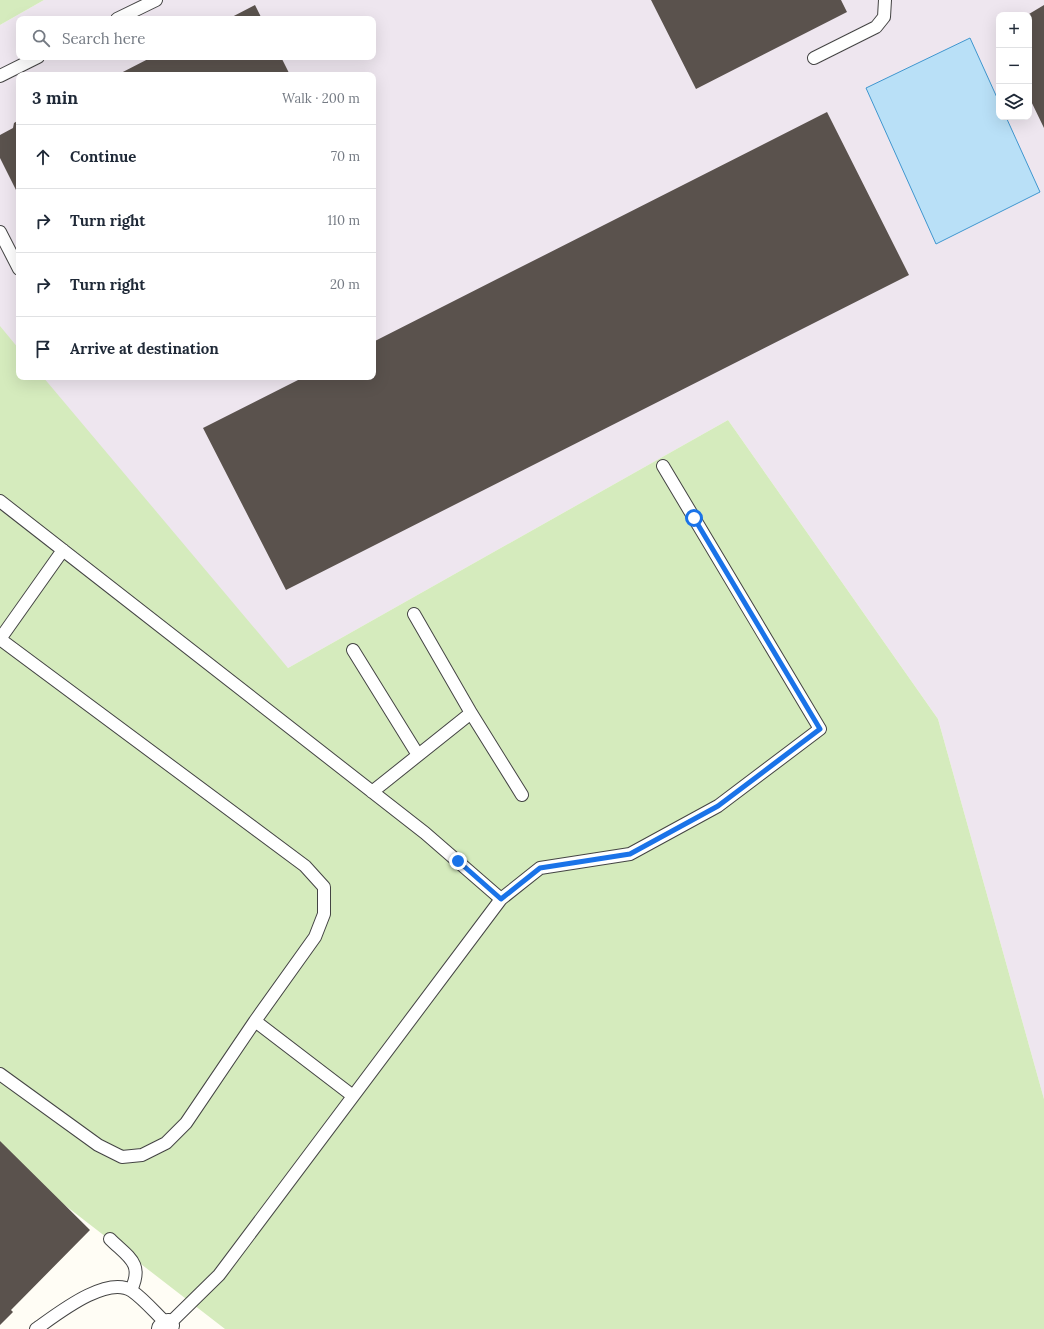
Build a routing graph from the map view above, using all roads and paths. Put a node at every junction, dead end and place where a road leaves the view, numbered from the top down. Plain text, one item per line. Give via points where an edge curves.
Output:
1 (156, 0) edge
2 (885, 0) edge
3 (123, 16) edge
4 (814, 58) dead end
5 (32, 60) edge
6 (0, 76) edge
7 (0, 232) edge
8 (16, 263) edge
9 (663, 466) dead end
10 (0, 501) edge
11 (63, 550) junction
12 (414, 614) dead end
13 (0, 639) edge
14 (353, 650) dead end
15 (471, 713) junction
16 (418, 755) junction
17 (372, 792) junction
18 (522, 795) dead end
19 (501, 899) junction
20 (255, 1021) junction
21 (0, 1074) edge
22 (353, 1096) junction
23 (110, 1239) dead end
24 (131, 1290) junction
25 (165, 1327) edge
26 (36, 1329) edge

1 - 3 lane
2 - 4 lane via 884,18 876,27
5 - 6 lane
7 - 8 lane
9 - 19 lane via 820,729 718,806 630,854 540,868
10 - 11 lane
11 - 13 lane
11 - 17 lane
12 - 15 lane
13 - 20 lane via 305,866 324,887 324,914 315,937
14 - 16 lane
15 - 16 lane
15 - 18 lane
16 - 17 lane
17 - 19 lane via 425,833
19 - 22 lane
20 - 21 lane via 186,1123 166,1143 142,1155 122,1157 98,1145
20 - 22 lane
22 - 25 lane via 219,1275
23 - 24 lane via 134,1263 137,1272
24 - 25 lane
24 - 26 lane via 112,1288 76,1300

